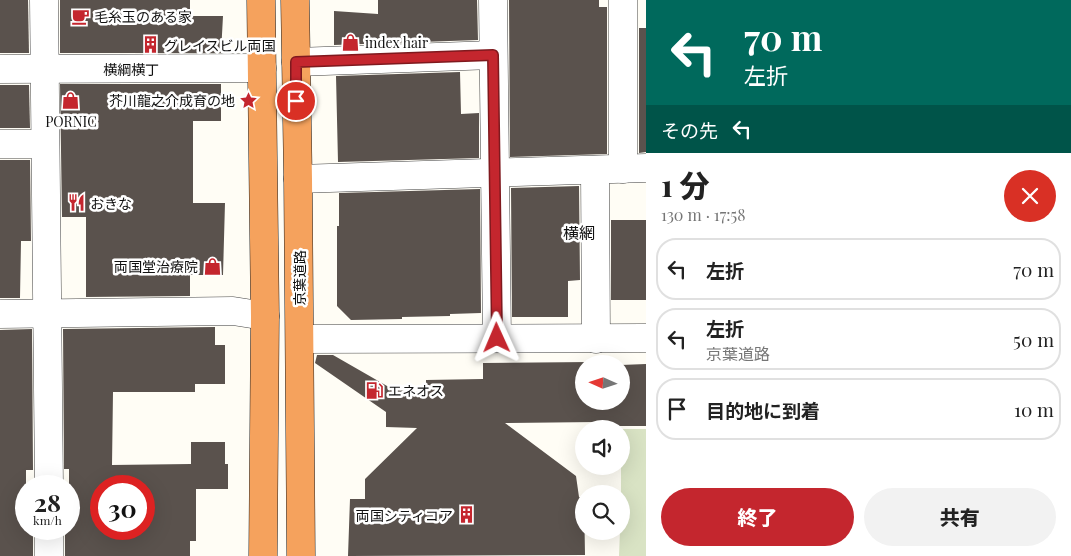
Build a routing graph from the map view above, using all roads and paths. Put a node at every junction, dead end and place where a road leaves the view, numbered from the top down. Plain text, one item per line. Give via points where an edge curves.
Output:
1 (44, 0) edge
2 (261, 0) edge
3 (295, 0) edge
4 (493, 0) edge
5 (623, 0) edge
6 (493, 55) junction
7 (296, 62) junction
8 (262, 68) junction
9 (0, 69) edge
10 (45, 69) junction
11 (0, 144) edge
12 (46, 144) junction
13 (634, 168) edge
14 (595, 170) junction
15 (495, 173) junction
16 (298, 179) junction
17 (47, 313) junction
18 (0, 314) edge
19 (265, 316) junction
20 (497, 338) junction
21 (646, 338) edge
22 (300, 339) junction
23 (596, 339) junction
24 (49, 475) edge
25 (49, 540) edge
26 (50, 556) edge
27 (263, 556) edge
28 (300, 556) edge

1 - 10 street
2 - 8 highway
3 - 7 highway, 京葉道路
4 - 6 street
5 - 13 street
6 - 7 street
6 - 15 street
7 - 16 highway, 京葉道路
8 - 10 street, 横綱横丁
8 - 19 highway
9 - 10 street, 横綱横丁
10 - 12 street
11 - 12 street
12 - 17 street
13 - 14 street
14 - 15 street
14 - 23 street
15 - 16 street
15 - 20 street
16 - 22 highway, 京葉道路
17 - 18 street
17 - 19 street via 234,312
17 - 24 street
19 - 27 highway
20 - 22 street
20 - 23 street
21 - 23 street
22 - 28 highway, 京葉道路
25 - 26 street

